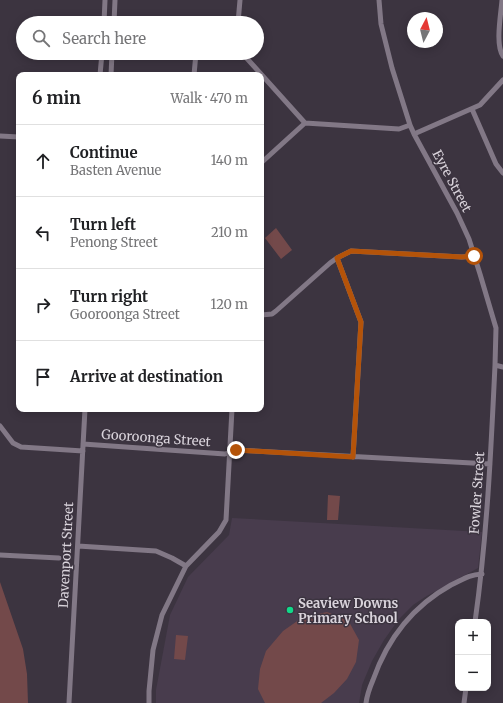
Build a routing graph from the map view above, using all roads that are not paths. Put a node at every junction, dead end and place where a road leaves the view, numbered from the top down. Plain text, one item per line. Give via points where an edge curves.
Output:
1 (105, 0) edge
2 (115, 0) edge
3 (240, 0) edge
4 (379, 0) edge
5 (502, 0) edge
6 (104, 16) edge
7 (114, 16) edge
8 (239, 16) edge
9 (503, 56) edge
10 (101, 60) edge
11 (112, 60) edge
12 (195, 60) edge
13 (248, 60) edge
14 (100, 72) edge
15 (111, 72) edge
16 (194, 72) edge
17 (259, 72) edge
18 (264, 77) edge
19 (503, 80) edge
20 (472, 109) junction
21 (305, 123) junction
22 (410, 125) junction
23 (414, 134) junction
24 (0, 136) edge
25 (16, 137) edge
26 (264, 160) edge
27 (503, 173) edge
28 (474, 256) junction
29 (337, 258) junction
30 (264, 315) edge
31 (495, 365) junction
32 (503, 366) edge
33 (85, 412) edge
34 (232, 412) edge
35 (0, 426) edge
36 (83, 444) junction
37 (83, 451) junction
38 (230, 453) junction
39 (353, 457) junction
40 (490, 464) junction
41 (78, 546) junction
42 (0, 554) edge
43 (59, 558) dead end
44 (186, 566) junction
45 (482, 574) junction
46 (475, 619) edge
47 (466, 691) edge
48 (69, 703) edge
49 (149, 703) edge
50 (366, 703) edge
51 (464, 703) edge

1 - 6 street
2 - 7 street
3 - 8 street
4 - 22 street, Eyre Street via 392,68
5 - 9 street via 499,46
10 - 14 street
11 - 15 street
12 - 16 street
13 - 17 street
18 - 21 street
19 - 20 street via 480,105
20 - 23 street
20 - 27 street via 496,164
21 - 22 street via 399,129
21 - 26 street
22 - 23 street, Eyre Street
23 - 28 street, Eyre Street via 457,213
24 - 25 street
28 - 29 street via 351,251
28 - 31 street, Eyre Street via 496,328
29 - 30 street via 276,311
29 - 39 street via 361,322
31 - 32 street
31 - 40 street, Fowler Street
33 - 36 street, Davenport Street
34 - 38 street
35 - 37 street via 14,443 21,447
36 - 37 street, Davenport Street
36 - 38 street, Gooroonga Street
37 - 41 street, Davenport Street
38 - 39 street, Gooroonga Street via 236,450
38 - 44 street via 226,520 219,532
39 - 40 street, Gooroonga Street
40 - 45 street, Fowler Street
41 - 44 street via 156,551
41 - 48 street, Davenport Street
42 - 43 street
44 - 49 street via 162,615 154,650
45 - 46 street, Fowler Street
45 - 50 street via 470,575 441,591 403,624 377,667
47 - 51 street

